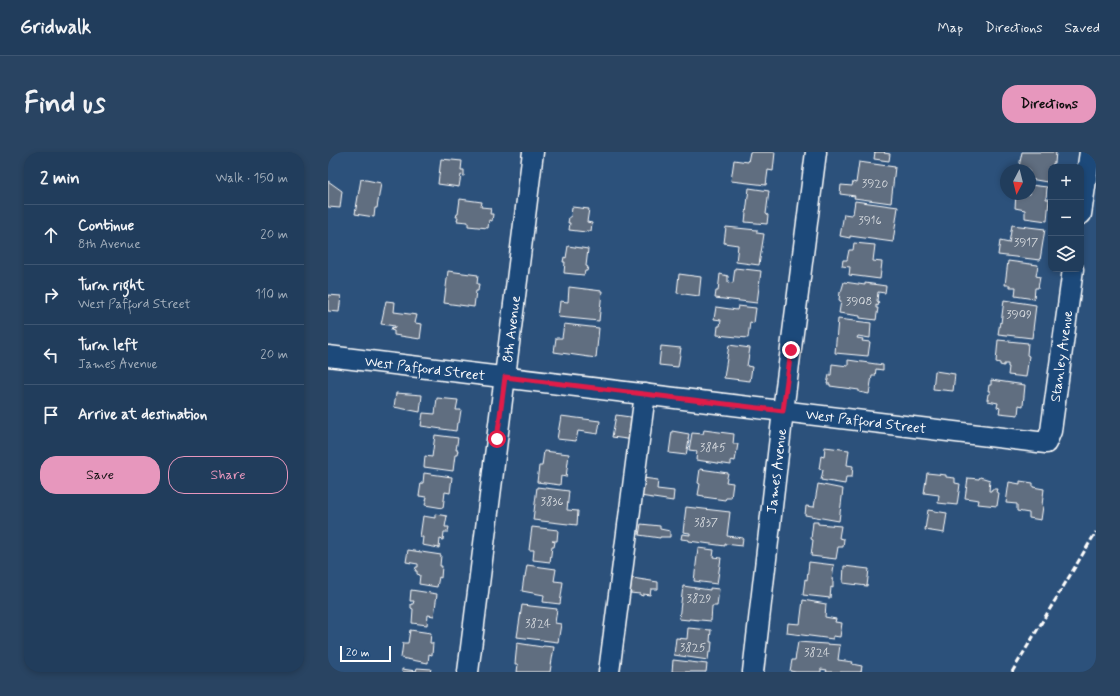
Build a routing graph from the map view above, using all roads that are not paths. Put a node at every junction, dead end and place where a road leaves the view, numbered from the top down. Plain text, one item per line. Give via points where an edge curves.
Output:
1 (533, 152) edge
2 (816, 152) edge
3 (1090, 152) edge
4 (1083, 200) edge
5 (1073, 272) edge
6 (328, 356) edge
7 (505, 377) junction
8 (645, 394) junction
9 (783, 411) junction
10 (1046, 443) joint
11 (468, 672) edge
12 (609, 672) edge
13 (752, 672) edge

1 - 7 street, 8th Avenue
2 - 9 street, James Avenue
3 - 4 street
5 - 10 street, Stanley Avenue via 1051,431
6 - 7 street, West Pafford Street
7 - 8 street, West Pafford Street
7 - 11 street, 8th Avenue
8 - 9 street, West Pafford Street
8 - 12 street
9 - 10 street, West Pafford Street
9 - 13 street, James Avenue

